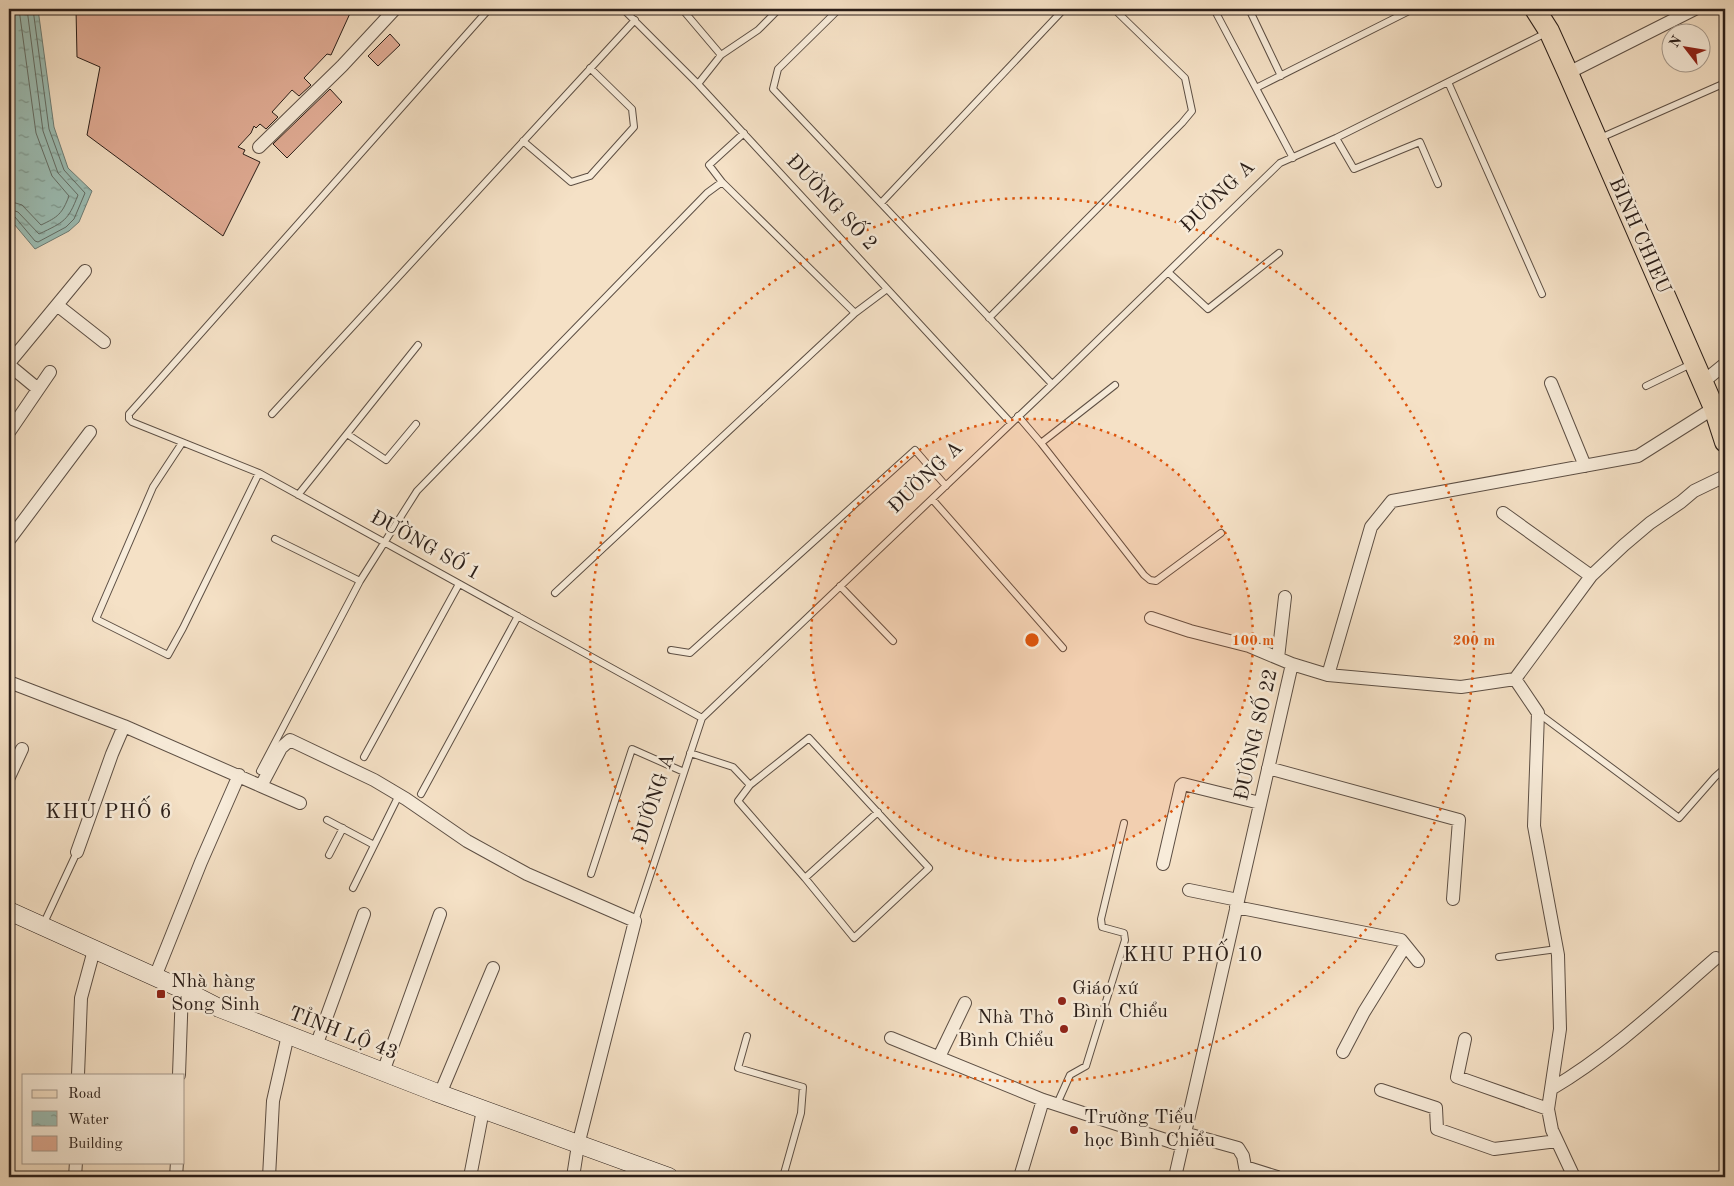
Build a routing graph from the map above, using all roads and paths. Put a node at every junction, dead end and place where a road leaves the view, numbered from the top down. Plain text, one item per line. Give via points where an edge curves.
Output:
1 (395, 9) edge
2 (489, 9) edge
3 (623, 9) edge
4 (682, 9) edge
5 (779, 9) edge
6 (839, 9) edge
7 (1064, 9) edge
8 (1114, 9) edge
9 (1214, 9) edge
10 (1249, 9) edge
11 (1413, 9) edge
12 (1535, 9) edge
13 (1696, 9) edge
14 (634, 20) junction
15 (1549, 31) junction
16 (721, 55) junction
17 (590, 68) junction
18 (1568, 73) junction
19 (1281, 76) junction
20 (1448, 82) junction
21 (1725, 83) edge
22 (698, 84) junction
23 (1256, 88) junction
24 (744, 133) junction
25 (1336, 138) junction
26 (1597, 139) junction
27 (523, 141) junction
28 (259, 147) dead end
29 (1293, 158) junction
30 (722, 182) junction
31 (1438, 184) dead end
32 (881, 203) junction
33 (1279, 253) dead end
34 (85, 271) dead end
35 (1168, 272) junction
36 (887, 288) junction
37 (1542, 294) dead end
38 (58, 305) junction
39 (855, 313) junction
40 (989, 318) junction
41 (104, 342) dead end
42 (418, 345) dead end
43 (1694, 362) junction
44 (9, 364) edge
45 (1725, 364) edge
46 (50, 372) dead end
47 (1703, 382) junction
48 (1551, 383) dead end
49 (1052, 384) junction
50 (1115, 385) dead end
51 (1646, 386) dead end
52 (38, 389) junction
53 (1714, 408) junction
54 (272, 414) dead end
55 (1018, 416) junction
56 (1011, 423) junction
57 (416, 424) dead end
58 (9, 432) edge
59 (90, 432) dead end
60 (347, 434) junction
61 (1725, 442) edge
62 (182, 443) junction
63 (1041, 443) junction
64 (1585, 466) junction
65 (259, 473) junction
66 (1725, 476) edge
67 (946, 486) junction
68 (298, 495) junction
69 (932, 499) junction
70 (1503, 513) dead end
71 (1221, 532) dead end
72 (276, 539) dead end
73 (9, 540) edge
74 (384, 542) junction
75 (1591, 576) junction
76 (360, 581) junction
77 (460, 584) junction
78 (840, 586) junction
79 (555, 593) dead end
80 (1285, 597) dead end
81 (518, 616) junction
82 (1151, 618) dead end
83 (893, 641) dead end
84 (1063, 648) dead end
85 (671, 650) dead end
86 (1278, 658) junction
87 (1292, 664) junction
88 (1328, 675) junction
89 (1514, 679) junction
90 (9, 682) edge
91 (1538, 712) junction
92 (702, 718) junction
93 (124, 726) junction
94 (22, 749) dead end
95 (690, 753) junction
96 (364, 757) dead end
97 (1268, 768) junction
98 (1725, 768) edge
99 (260, 771) dead end
100 (684, 772) junction
101 (240, 775) junction
102 (9, 777) edge
103 (750, 785) junction
104 (261, 786) junction
105 (421, 794) dead end
106 (399, 795) junction
107 (1260, 803) junction
108 (300, 804) dead end
109 (878, 812) junction
110 (327, 820) dead end
111 (1124, 823) dead end
112 (343, 828) junction
113 (374, 845) junction
114 (77, 852) joint
115 (329, 855) dead end
116 (1162, 864) dead end
117 (591, 874) dead end
118 (805, 878) junction
119 (353, 888) dead end
120 (1189, 890) dead end
121 (1453, 899) dead end
122 (1237, 903) junction
123 (9, 911) edge
124 (364, 914) dead end
125 (440, 914) dead end
126 (635, 922) junction
127 (43, 927) junction
128 (1405, 946) junction
129 (1558, 949) junction
130 (94, 950) junction
131 (1499, 957) dead end
132 (1716, 958) dead end
133 (1418, 961) dead end
134 (493, 968) dead end
135 (155, 977) junction
136 (182, 989) junction
137 (965, 1003) dead end
138 (288, 1035) junction
139 (746, 1036) dead end
140 (891, 1038) dead end
141 (1465, 1039) dead end
142 (316, 1046) junction
143 (1342, 1052) dead end
144 (939, 1058) junction
145 (383, 1072) junction
146 (78, 1074) edge
147 (180, 1074) edge
148 (1551, 1089) junction
149 (1380, 1090) dead end
150 (440, 1094) junction
151 (1043, 1100) junction
152 (1057, 1104) junction
153 (1548, 1109) junction
154 (483, 1110) junction
155 (1182, 1139) junction
156 (1557, 1141) junction
157 (578, 1145) junction
158 (76, 1164) edge
159 (177, 1164) edge
160 (1246, 1172) edge
161 (75, 1177) edge
162 (176, 1177) edge
163 (269, 1177) edge
164 (470, 1177) edge
165 (572, 1177) edge
166 (669, 1177) edge
167 (783, 1177) edge
168 (1020, 1177) edge
169 (1175, 1177) edge
170 (1277, 1177) edge
171 (1574, 1177) edge

1 - 28 street
2 - 62 lane, ĐƯỜNG SỐ 1 via 129,414 132,422
3 - 14 lane, ĐƯỜNG SỐ 2
4 - 16 lane
5 - 16 lane via 758,30
6 - 32 lane via 778,69 773,89
7 - 32 lane
8 - 40 lane via 1185,78 1192,111
9 - 23 lane
10 - 19 lane
11 - 19 lane
12 - 15 main road, BINH CHIEU
13 - 18 street
14 - 17 lane
14 - 22 lane, ĐƯỜNG SỐ 2
15 - 18 main road, BINH CHIEU
15 - 20 lane, ĐƯỜNG A
16 - 22 lane
17 - 27 lane
17 - 27 lane via 632,109 634,127 590,176 572,182
18 - 26 main road, BINH CHIEU
19 - 23 lane
20 - 25 lane, ĐƯỜNG A
20 - 37 lane
21 - 26 lane
22 - 24 lane, ĐƯỜNG SỐ 2
23 - 29 lane
24 - 30 lane via 709,165
24 - 36 lane, ĐƯỜNG SỐ 2
25 - 29 lane, ĐƯỜNG A
25 - 31 lane via 1354,169 1420,142
26 - 43 main road, BINH CHIEU
27 - 54 lane
29 - 35 lane, ĐƯỜNG A via 1280,163
30 - 39 lane
30 - 74 lane via 707,193 417,491
32 - 40 lane
33 - 35 lane via 1208,309
34 - 38 street
35 - 49 lane, ĐƯỜNG A
36 - 39 lane
36 - 56 lane, ĐƯỜNG SỐ 2
38 - 41 street
38 - 44 street
39 - 79 lane
40 - 49 lane
42 - 60 lane
43 - 47 main road, BINH CHIEU
43 - 51 lane
44 - 52 street
45 - 47 street
46 - 52 street
47 - 53 main road, BINH CHIEU
48 - 64 street
49 - 55 lane, ĐƯỜNG A
50 - 63 lane
52 - 58 street
53 - 61 main road, BINH CHIEU
53 - 64 street via 1638,456
55 - 56 lane, ĐƯỜNG A
55 - 63 lane
56 - 67 lane, ĐƯỜNG A
57 - 60 lane via 386,460
59 - 73 street
60 - 68 lane
62 - 65 lane, ĐƯỜNG SỐ 1
62 - 65 lane via 153,487 96,619 168,655
63 - 71 lane via 1150,580 1156,581
64 - 88 street via 1392,501 1371,527
65 - 68 lane, ĐƯỜNG SỐ 1
66 - 75 street via 1694,491 1650,523
67 - 69 lane, ĐƯỜNG A
67 - 85 lane via 915,450 690,653
68 - 74 lane, ĐƯỜNG SỐ 1
69 - 78 lane, ĐƯỜNG A
69 - 84 lane
70 - 75 street
72 - 76 lane
74 - 76 lane
74 - 77 lane, ĐƯỜNG SỐ 1
75 - 89 street
76 - 99 lane
77 - 81 lane, ĐƯỜNG SỐ 1
77 - 96 lane
78 - 83 lane
78 - 92 lane, ĐƯỜNG A
80 - 86 street
81 - 92 lane, ĐƯỜNG SỐ 1
81 - 105 lane
82 - 86 street via 1249,646
86 - 87 street
87 - 88 street, ĐƯỜNG SỐ 22
87 - 97 street, ĐƯỜNG SỐ 22
88 - 89 street, ĐƯỜNG SỐ 22 via 1461,687
89 - 91 street
90 - 93 street
91 - 98 lane via 1679,818
91 - 129 street via 1534,826
92 - 95 lane, ĐƯỜNG A
93 - 101 street
93 - 114 street
94 - 102 street
95 - 100 lane, ĐƯỜNG A
95 - 103 lane via 733,767
97 - 107 street, ĐƯỜNG SỐ 22
97 - 121 street via 1459,820
100 - 117 lane via 632,749
100 - 126 lane, ĐƯỜNG A
101 - 104 street
101 - 135 street
103 - 109 lane via 809,738
103 - 118 lane via 738,801
104 - 106 street via 281,748 290,740
104 - 108 street
106 - 113 lane
106 - 126 street via 466,840 526,874
107 - 116 street via 1183,784
107 - 122 street, ĐƯỜNG SỐ 22
109 - 118 lane
109 - 118 lane via 929,868 854,938
110 - 112 lane
111 - 152 lane via 1101,919 1102,927 1124,933 1125,940 1086,1066 1070,1074
112 - 113 lane
112 - 115 lane
113 - 119 lane
114 - 127 lane
120 - 122 street
122 - 128 street via 1401,940
122 - 155 street, ĐƯỜNG SỐ 22
123 - 127 main road, TỈNH LỘ 43
124 - 142 street
125 - 145 street
126 - 157 street, ĐƯỜNG A
127 - 130 main road, TỈNH LỘ 43
128 - 133 street
128 - 143 street
129 - 131 lane
129 - 148 street via 1560,1029
130 - 135 main road, TỈNH LỘ 43
130 - 146 street via 81,998
132 - 148 street via 1624,1038
134 - 150 street
135 - 136 main road, TỈNH LỘ 43
136 - 138 main road, TỈNH LỘ 43 via 219,1008
136 - 147 street
137 - 144 street
138 - 142 main road, TỈNH LỘ 43
138 - 163 street via 273,1102
139 - 167 lane via 738,1068 803,1087 800,1114
140 - 144 street
141 - 153 street via 1457,1077
142 - 145 main road, TỈNH LỘ 43
144 - 151 street
145 - 150 main road, TỈNH LỘ 43
148 - 153 street
149 - 156 street via 1436,1108 1437,1129 1494,1150
150 - 154 main road, TỈNH LỘ 43
151 - 152 street
151 - 168 street
152 - 155 street
153 - 156 street
154 - 157 main road, TỈNH LỘ 43
154 - 164 street
155 - 160 street via 1238,1148
155 - 169 street, ĐƯỜNG SỐ 22
156 - 171 street
157 - 165 street, ĐƯỜNG A
157 - 166 main road, TỈNH LỘ 43
158 - 161 street
159 - 162 street
160 - 170 street

